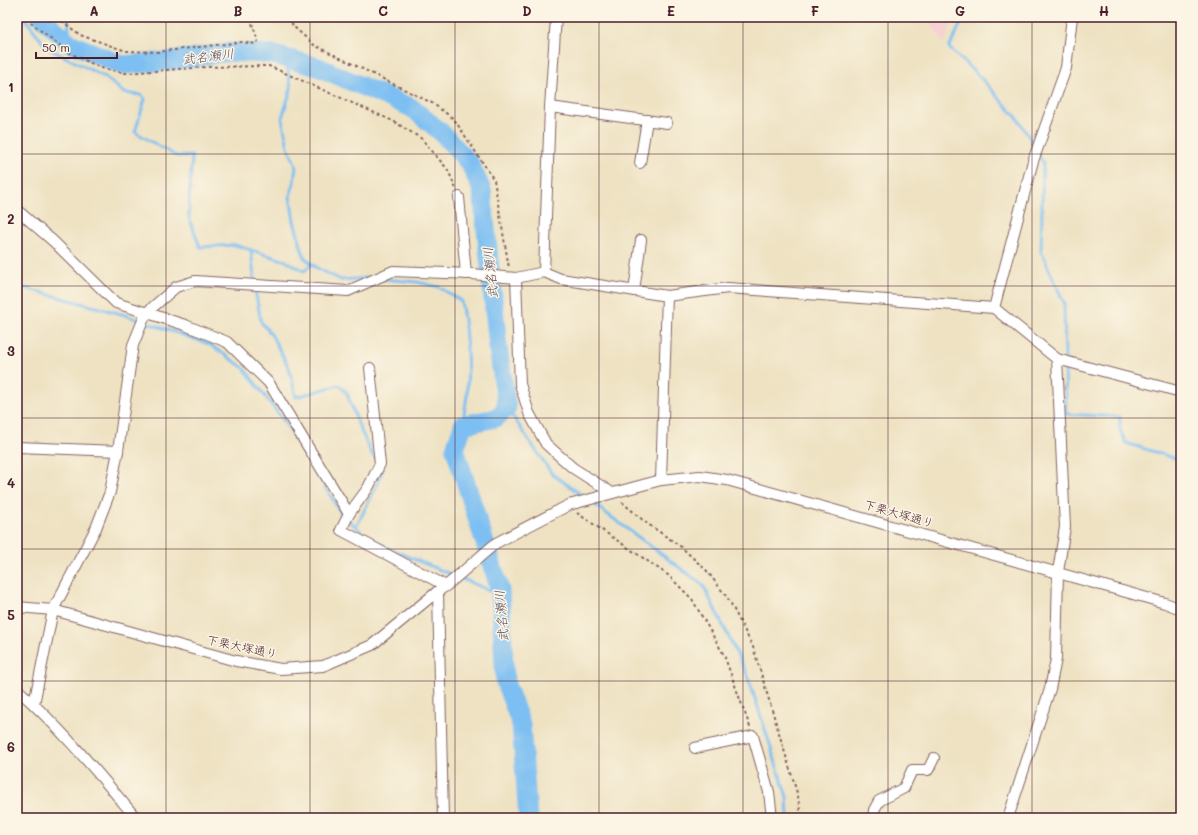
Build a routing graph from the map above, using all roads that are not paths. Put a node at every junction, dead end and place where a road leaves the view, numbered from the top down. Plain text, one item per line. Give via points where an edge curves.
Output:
1 (556, 17) edge
2 (1072, 17) edge
3 (550, 107) junction
4 (647, 120) junction
5 (667, 123) dead end
6 (640, 163) dead end
7 (459, 197) road end
8 (17, 210) edge
9 (641, 240) dead end
10 (544, 272) junction
11 (469, 274) junction
12 (511, 278) junction
13 (634, 291) junction
14 (667, 296) junction
15 (994, 308) junction
16 (146, 313) junction
17 (1057, 359) junction
18 (370, 368) dead end
19 (1181, 392) edge
20 (17, 447) edge
21 (118, 451) junction
22 (661, 480) junction
23 (609, 493) junction
24 (349, 514) junction
25 (1058, 572) junction
26 (442, 588) junction
27 (17, 607) edge
28 (1181, 609) edge
29 (53, 610) junction
30 (17, 689) edge
31 (34, 704) junction
32 (695, 748) dead end
33 (934, 758) dead end
34 (136, 818) edge
35 (443, 818) edge
36 (772, 818) edge
37 (873, 818) edge
38 (1008, 818) edge

1 - 3 street
2 - 15 street via 1066,68 1033,162
3 - 4 street
3 - 10 street
4 - 5 street
4 - 6 street
7 - 11 street
8 - 16 street via 53,241 116,303
9 - 13 street
10 - 12 street
10 - 13 street via 560,279
11 - 12 street
11 - 16 street via 393,272 348,291 195,281 176,287
12 - 23 street via 520,384 529,413 546,444 573,468
13 - 14 street
14 - 15 street via 728,288
14 - 22 street
15 - 17 street
16 - 21 street via 133,345
16 - 24 street via 227,342 269,382
17 - 19 street
17 - 25 street via 1065,527
18 - 24 street via 380,464 368,488
20 - 21 street
21 - 29 street via 110,492 96,528
22 - 23 street, 下栗大塚通り
22 - 25 street, 下栗大塚通り via 700,476 727,480
23 - 26 street, 下栗大塚通り via 567,506 496,543
24 - 26 street via 341,530
25 - 28 street, 下栗大塚通り
25 - 38 street via 1056,659 1050,689
26 - 29 street, 下栗大塚通り via 372,645 323,666 281,668 236,661
26 - 35 street
27 - 29 street, 下栗大塚通り
29 - 31 street
30 - 31 street
31 - 34 street via 92,765
32 - 36 street via 753,736 769,792
33 - 37 street via 928,770 912,770 904,788 878,802

